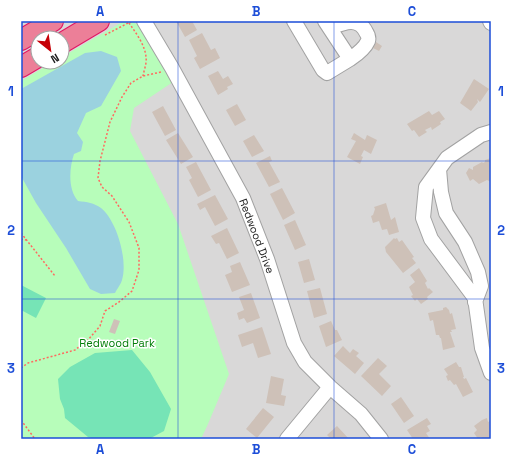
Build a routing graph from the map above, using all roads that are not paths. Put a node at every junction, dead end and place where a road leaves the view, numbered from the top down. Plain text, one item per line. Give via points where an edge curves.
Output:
1 (53, 21) edge
2 (99, 21) edge
3 (144, 21) edge
4 (294, 21) edge
5 (328, 25) edge
6 (70, 38) edge
7 (21, 40) edge
8 (350, 59) junction
9 (30, 62) edge
10 (21, 67) edge
11 (491, 132) edge
12 (439, 169) junction
13 (475, 302) junction
14 (491, 373) edge
15 (330, 387) junction
16 (287, 439) edge
17 (381, 439) edge

1 - 7 highway
2 - 6 highway
3 - 15 street, Redwood Drive via 243,198 268,259 294,343 305,362
4 - 8 street via 325,72 330,72
5 - 8 street
5 - 8 street via 354,22 361,24 366,30 368,40
9 - 10 highway
11 - 12 street via 480,135 447,158
12 - 13 street via 446,213 465,242 478,272 481,286
12 - 13 street via 426,187 423,218 431,239 475,298
13 - 14 street via 482,348
15 - 16 street
15 - 17 street, Redwood Drive via 361,414

